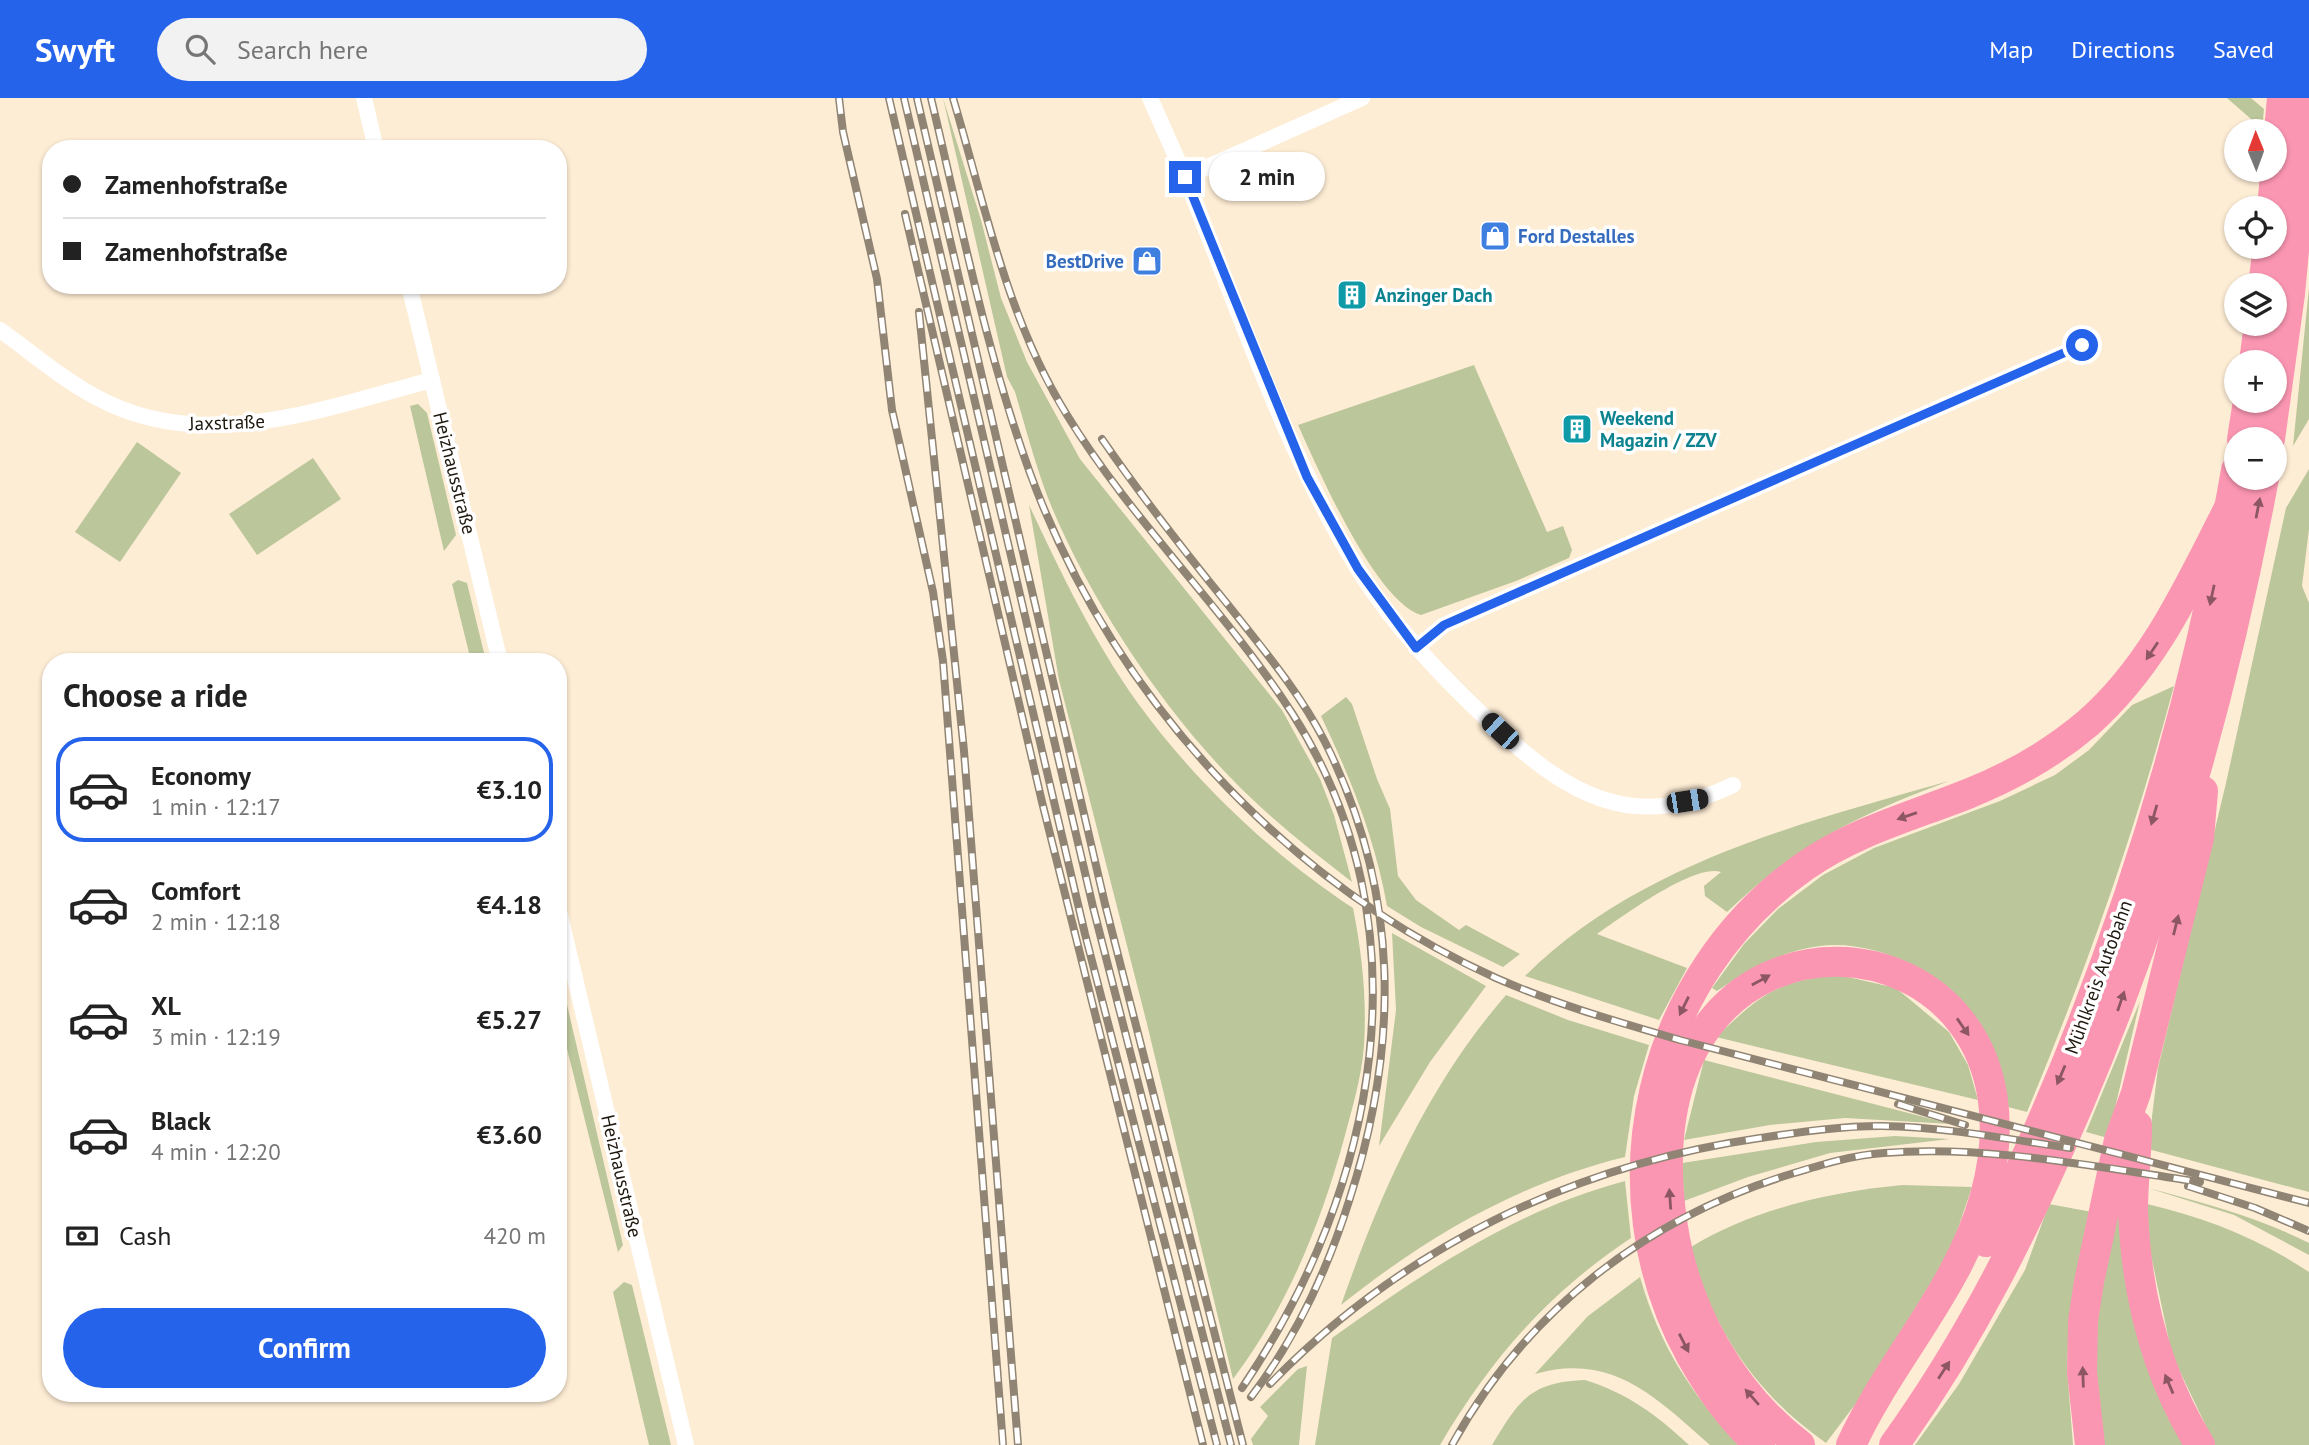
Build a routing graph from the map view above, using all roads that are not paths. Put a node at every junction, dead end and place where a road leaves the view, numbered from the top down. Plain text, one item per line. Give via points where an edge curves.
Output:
1 (364, 98) edge
2 (1150, 98) edge
3 (1362, 98) edge
4 (2282, 98) edge
5 (2308, 98) edge
6 (374, 140) edge
7 (1185, 177) junction
8 (2273, 196) edge
9 (411, 294) edge
10 (0, 330) edge
11 (2082, 345) dead end
12 (432, 380) junction
13 (2272, 427) edge
14 (2233, 490) edge
15 (2262, 490) edge
16 (2231, 504) junction
17 (1416, 648) junction
18 (498, 653) edge
19 (2211, 718) junction
20 (1733, 785) dead end
21 (567, 946) edge
22 (1996, 1197) junction
23 (2119, 1206) junction
24 (1669, 1273) junction
25 (1888, 1423) edge
26 (686, 1445) edge
27 (1759, 1445) edge
28 (1800, 1445) edge
29 (1851, 1445) edge
30 (1860, 1445) edge
31 (2090, 1445) edge
32 (2200, 1445) edge

1 - 6 street
2 - 7 street
3 - 7 street
4 - 8 highway
5 - 13 highway via 2290,294
7 - 17 street via 1307,477 1358,569
9 - 12 street, Heizhausstraße
10 - 12 street, Jaxstraße via 95,397 131,413 193,426 289,418
11 - 17 street via 1444,625
12 - 18 street, Heizhausstraße
14 - 16 highway, Mühlkreis Autobahn
19 -> 15 highway, Mühlkreis Autobahn
16 -> 22 highway, Mühlkreis Autobahn via 2196,666 2141,858 2090,1007
16 -> 24 highway via 2160,639 2116,697 2086,724 2007,775 1826,852 1763,900 1719,949 1689,995 1666,1045 1647,1120 1644,1200
17 - 20 street via 1535,764 1590,797 1669,804 1705,798
23 -> 19 highway via 2119,1140 2136,1093 2199,838
25 -> 19 highway, Mühlkreis Autobahn via 1961,1344 2038,1199 2113,1024 2167,867
21 - 26 street, Heizhausstraße
24 -> 22 highway via 1669,1167 1677,1098 1689,1059 1707,1025 1730,1000 1765,977 1807,963 1842,960 1885,969 1921,985 1958,1019 1975,1046 1991,1091
22 - 25 highway via 1918,1331
31 -> 23 highway via 2082,1372 2083,1321
32 -> 23 highway via 2155,1349
24 -> 27 highway via 1675,1324 1697,1367
28 -> 24 highway via 1769,1417 1724,1362
25 - 29 highway
25 - 30 highway, Mühlkreis Autobahn

